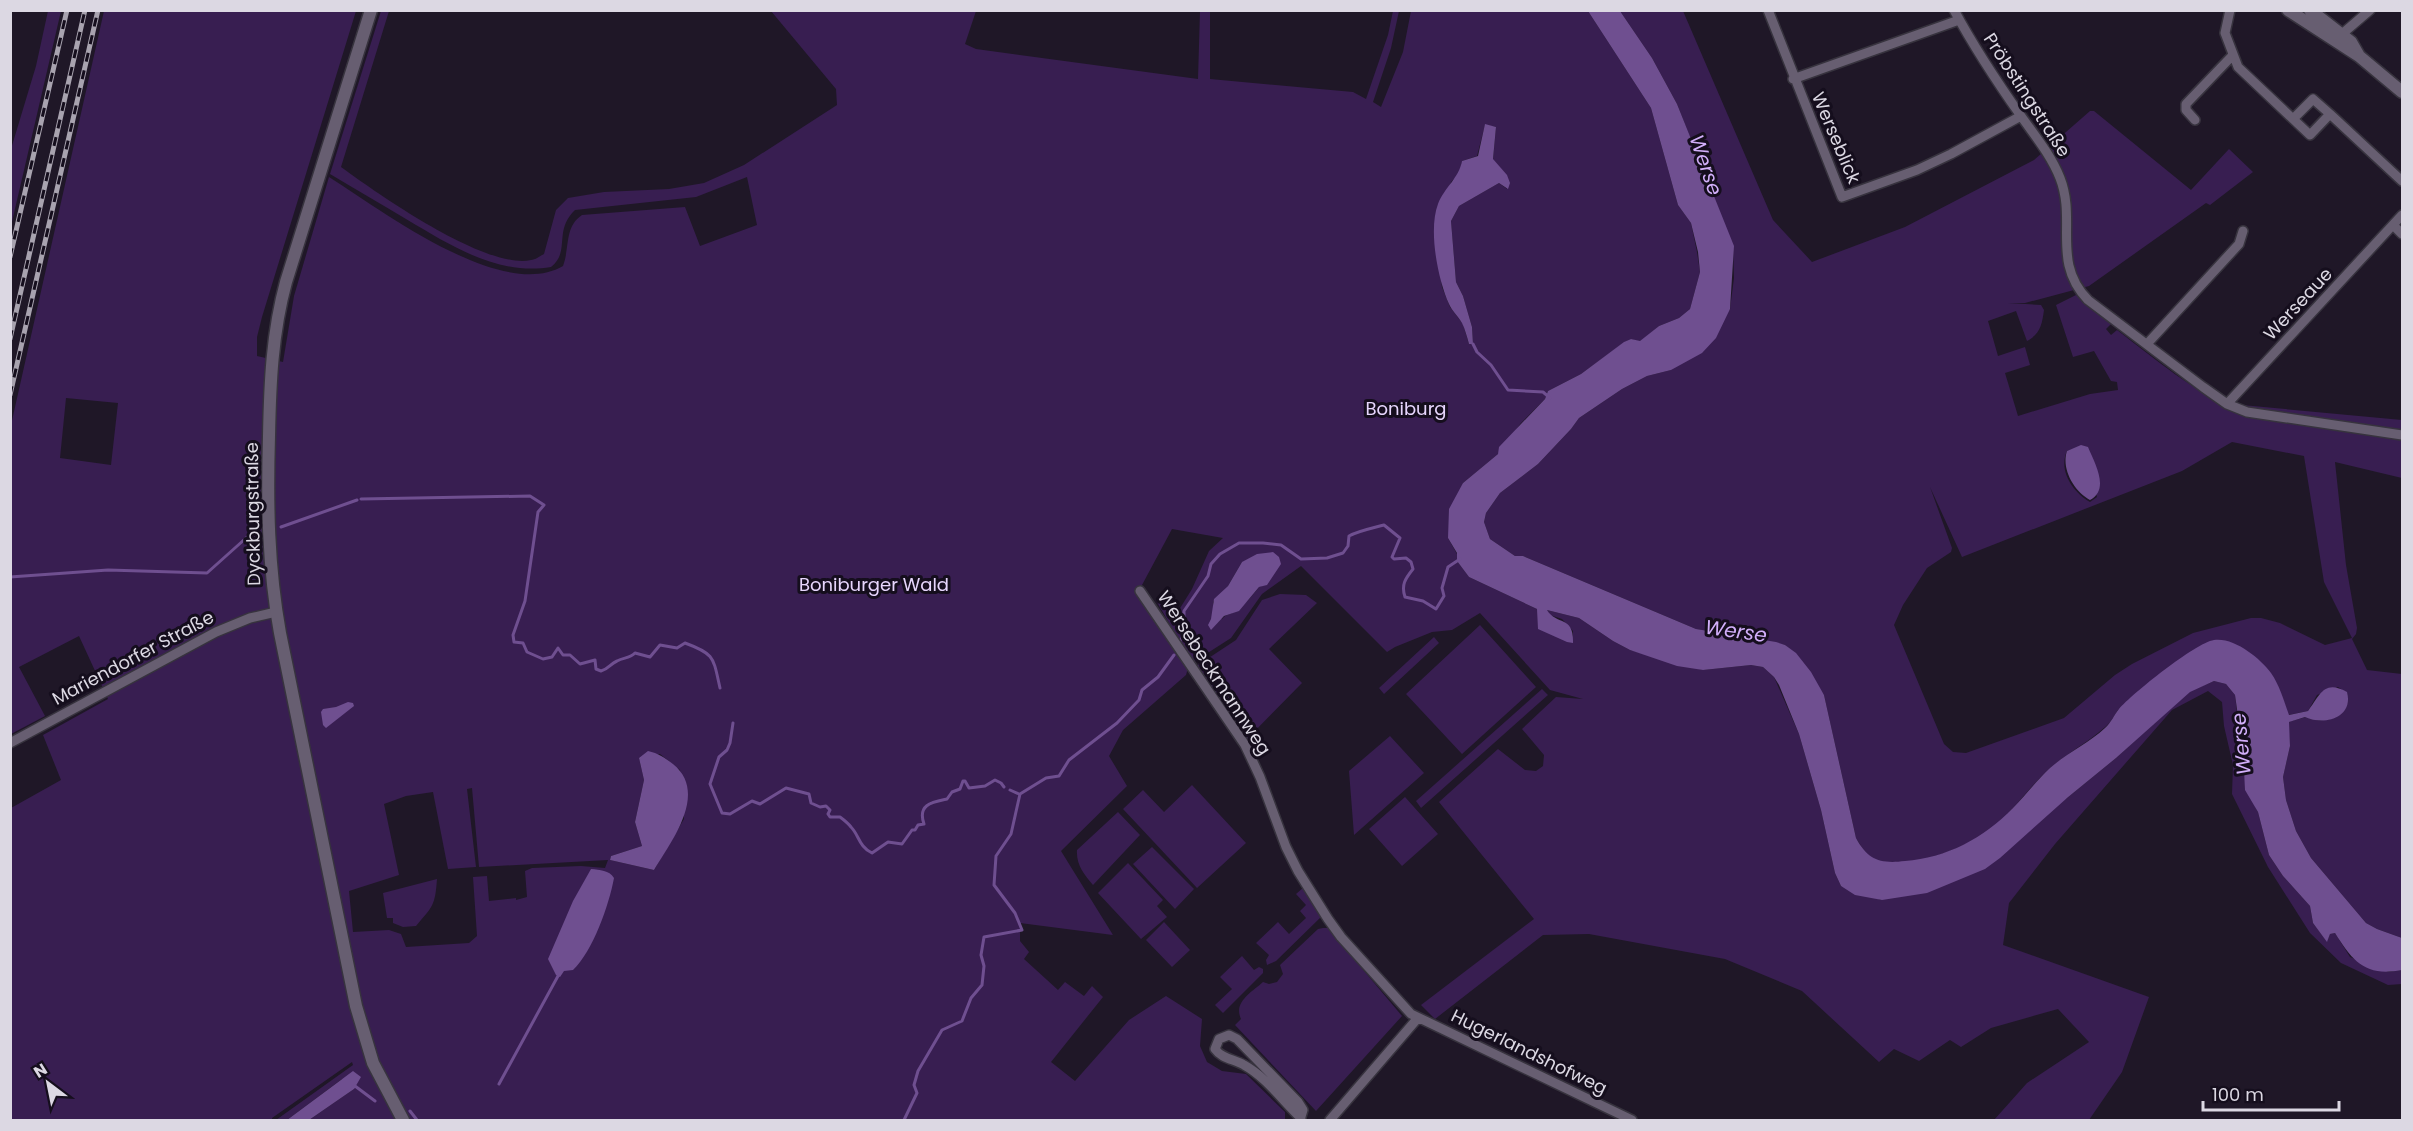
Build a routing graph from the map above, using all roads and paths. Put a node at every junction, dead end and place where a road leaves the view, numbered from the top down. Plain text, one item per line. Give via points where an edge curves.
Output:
1 (371, 10) edge
2 (1768, 10) edge
3 (1954, 10) edge
4 (2288, 10) edge
5 (2310, 10) edge
6 (2370, 10) edge
7 (2228, 12) edge
8 (1959, 20) junction
9 (2342, 34) junction
10 (2232, 56) junction
11 (2359, 56) junction
12 (1794, 79) junction
13 (2403, 92) edge
14 (2330, 114) junction
15 (2021, 116) junction
16 (2293, 119) junction
17 (2195, 120) dead end
18 (2403, 181) edge
19 (2403, 215) edge
20 (2393, 225) junction
21 (2243, 231) dead end
22 (2403, 234) edge
23 (2147, 344) junction
24 (2227, 404) junction
25 (2403, 435) edge
26 (1140, 591) dead end
27 (276, 612) junction
28 (10, 743) edge
29 (1414, 1017) junction
30 (1300, 1119) edge
31 (404, 1120) edge
32 (1330, 1120) edge
33 (1632, 1120) edge

1 - 27 street, Dyckburgstraße via 286,282 275,329 267,512
2 - 12 street, Werseblick
3 - 8 street, Pröbstingstraße
4 - 11 street
5 - 9 street
6 - 9 street
7 - 10 street via 2225,33
8 - 12 street
8 - 15 street, Pröbstingstraße
9 - 11 street via 2352,42
10 - 16 street via 2238,67
10 - 17 street via 2186,105
11 - 13 street
12 - 15 street, Werseblick via 1842,197 1925,166
14 - 16 street via 2313,99
14 - 16 street via 2310,135
14 - 18 street
15 - 23 street, Pröbstingstraße via 2052,159 2061,180 2067,204 2066,256 2078,290
19 - 20 street, Werseaue
20 - 22 street
20 - 24 street, Werseaue
21 - 23 street via 2239,244
23 - 24 street, Pröbstingstraße
24 - 25 street, Pröbstingstraße via 2262,416
26 - 29 street, Wersebeckmannweg via 1245,745 1286,848 1328,919
27 - 28 street, Mariendorfer Straße via 216,632
27 - 31 street, Dyckburgstraße via 361,1027 378,1073
29 - 32 street
29 - 33 street, Hugerlandshofweg
30 - 30 street via 1303,1110 1298,1102 1237,1039 1229,1035 1219,1039 1215,1045 1219,1054 1254,1072

